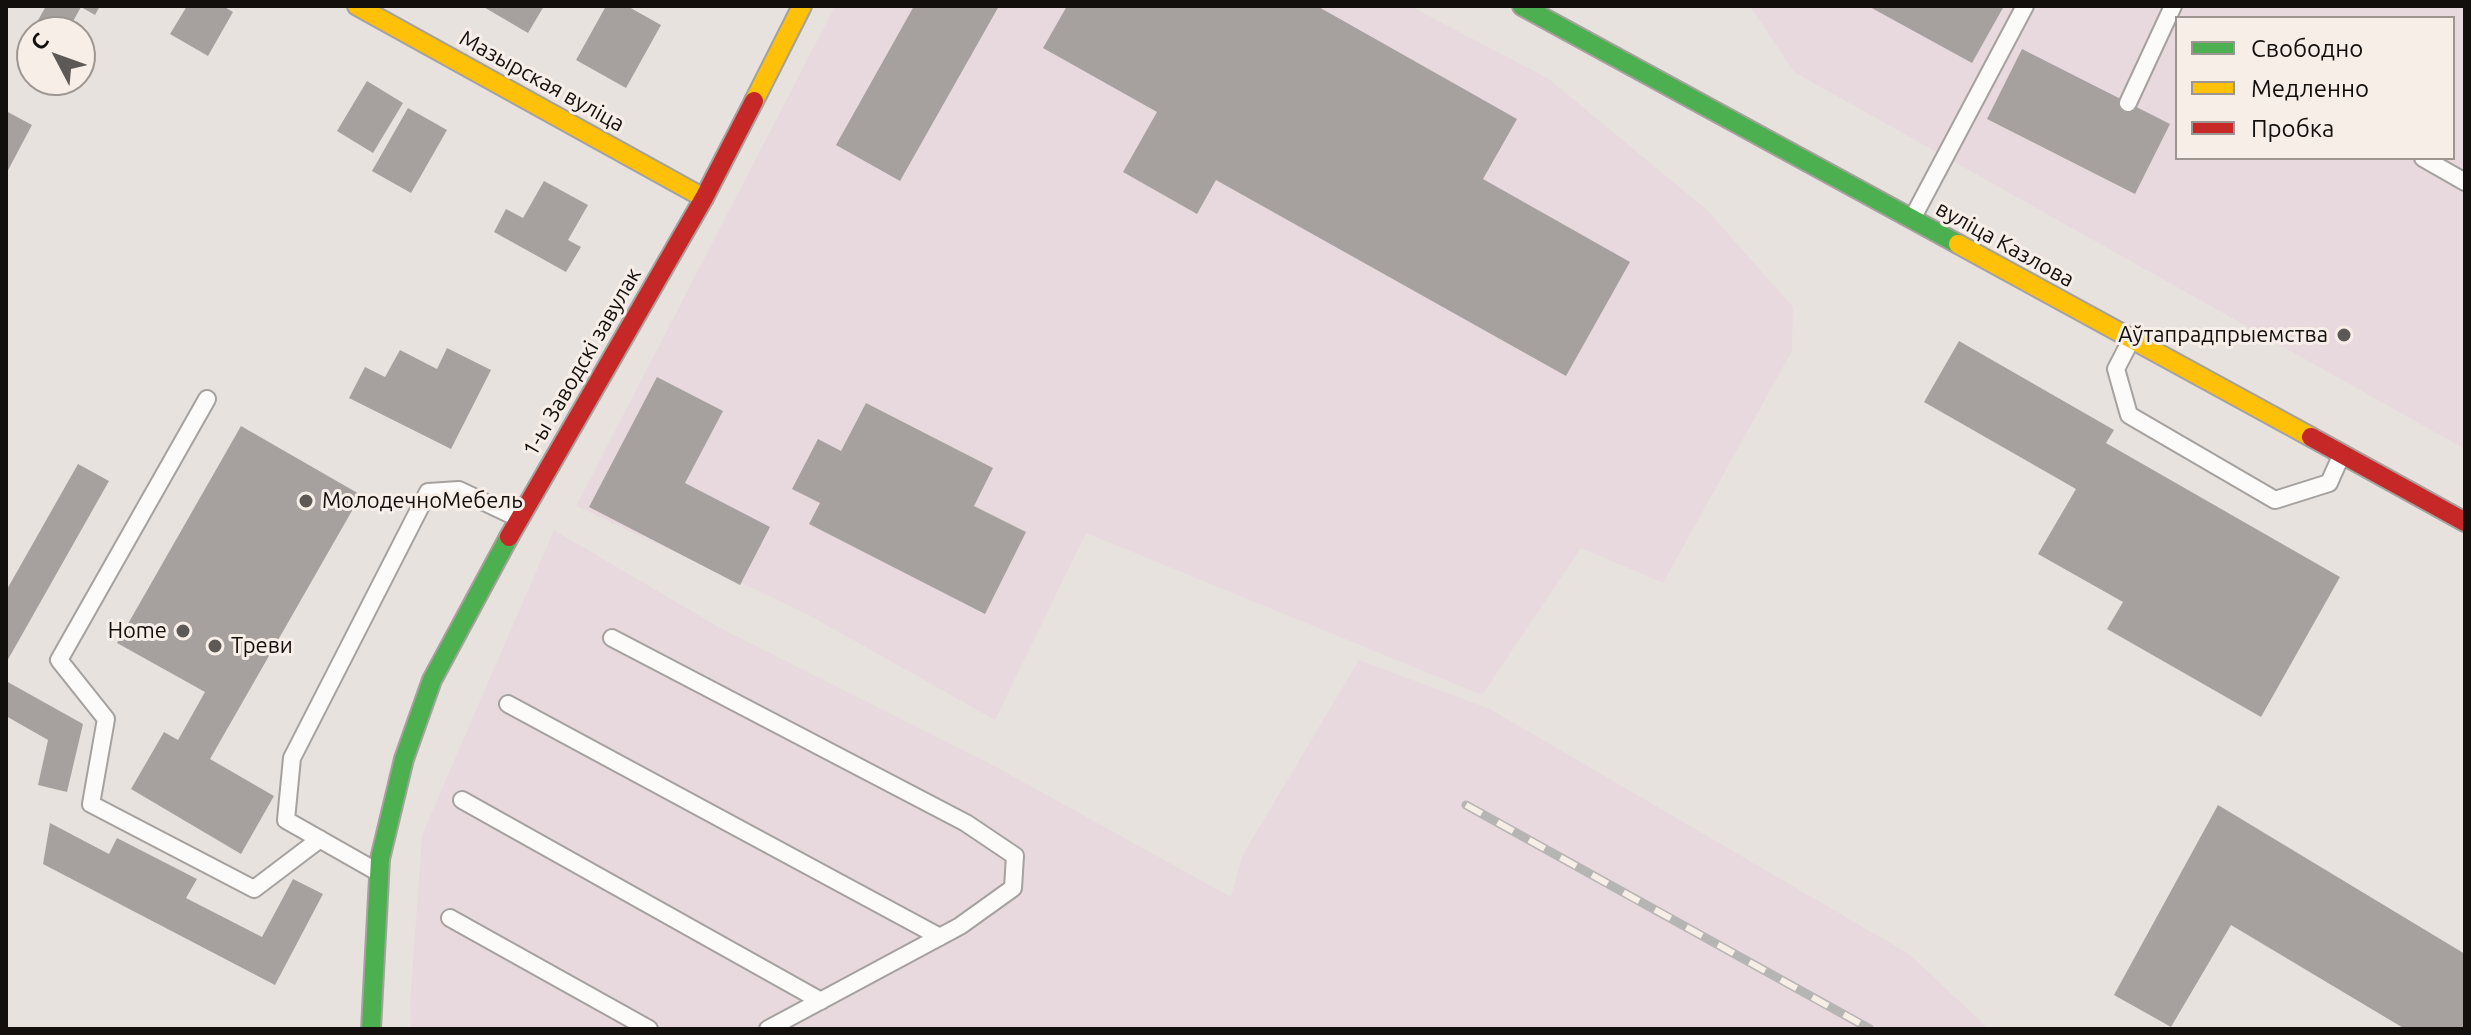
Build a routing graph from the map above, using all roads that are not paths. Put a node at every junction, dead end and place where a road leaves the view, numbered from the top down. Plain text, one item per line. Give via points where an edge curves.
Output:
1 (357, 6) edge
2 (802, 6) edge
3 (1522, 6) edge
4 (2025, 6) edge
5 (2170, 11) edge
6 (2128, 103) dead end
7 (2426, 160) edge
8 (2465, 182) edge
9 (704, 198) junction
10 (1912, 221) junction
11 (2131, 341) junction
12 (207, 399) dead end
13 (2342, 454) junction
14 (520, 519) junction
15 (2465, 522) edge
16 (612, 638) dead end
17 (508, 704) dead end
18 (462, 800) dead end
19 (320, 839) junction
20 (379, 872) junction
21 (450, 918) dead end
22 (940, 937) junction
23 (821, 1001) junction
24 (371, 1029) edge
25 (649, 1029) edge
26 (768, 1029) edge

1 - 9 street, Мазырская вуліца
2 - 9 street, 1-ы Заводскі завулак
3 - 10 street, вуліца Казлова
4 - 10 lane
5 - 6 lane
7 - 8 lane
9 - 14 street, 1-ы Заводскі завулак
10 - 11 street, вуліца Казлова
11 - 13 street, вуліца Казлова
11 - 13 lane via 2116,369 2129,415 2275,500 2329,483
12 - 19 lane via 59,660 106,719 91,804 254,889
13 - 15 street, вуліца Казлова
14 - 19 lane via 459,490 428,492 292,758 286,820
14 - 20 street, 1-ы Заводскі завулак via 432,680 404,759
16 - 22 lane via 952,816 1015,856 1013,888
17 - 22 lane
18 - 23 lane
19 - 20 lane
20 - 24 street, 1-ы Заводскі завулак
21 - 25 lane
22 - 23 lane
23 - 26 lane

